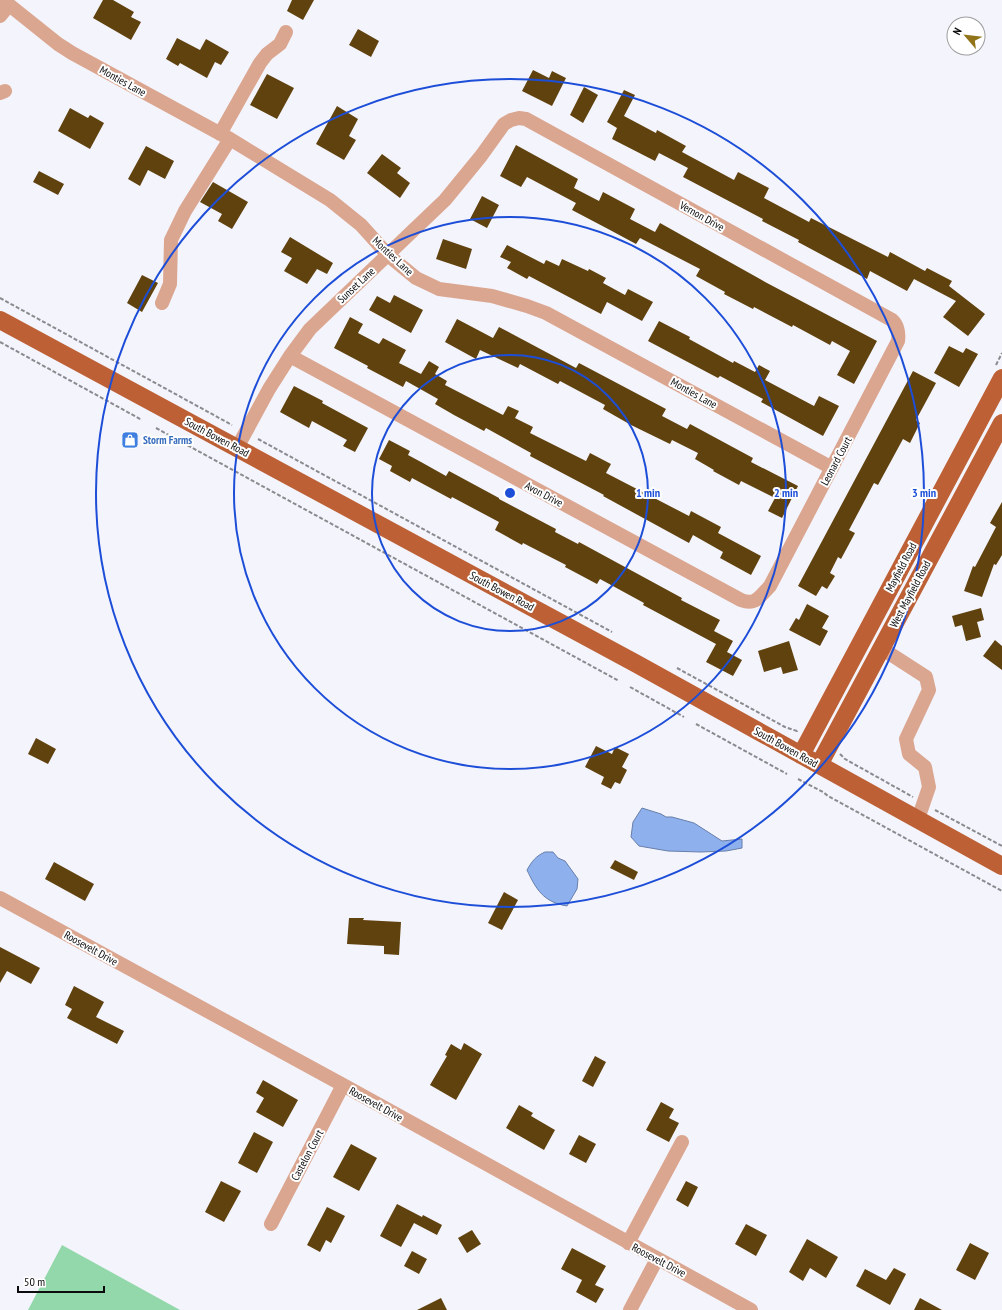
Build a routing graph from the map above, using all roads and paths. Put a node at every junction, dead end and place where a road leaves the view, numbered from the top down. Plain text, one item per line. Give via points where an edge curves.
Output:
1 (4, 7) edge
2 (286, 32) dead end
3 (511, 120) joint
4 (225, 137) junction
5 (388, 255) junction
6 (0, 298) edge
7 (162, 303) dead end
8 (0, 320) edge
9 (892, 320) joint
10 (0, 342) edge
11 (290, 356) junction
12 (1002, 378) edge
13 (142, 420) dead end
14 (1002, 423) edge
15 (232, 425) dead end
16 (156, 428) dead end
17 (258, 439) dead end
18 (237, 448) junction
19 (832, 468) junction
20 (758, 599) joint
21 (612, 632) dead end
22 (881, 648) junction
23 (674, 667) dead end
24 (619, 681) dead end
25 (630, 687) dead end
26 (684, 717) dead end
27 (696, 724) dead end
28 (797, 731) dead end
29 (801, 755) junction
30 (840, 755) dead end
31 (819, 765) junction
32 (788, 774) dead end
33 (798, 780) dead end
34 (913, 797) dead end
35 (924, 813) junction
36 (1002, 846) edge
37 (1002, 866) edge
38 (1002, 891) edge
39 (0, 898) edge
40 (343, 1085) junction
41 (682, 1142) dead end
42 (271, 1224) dead end
43 (628, 1243) junction
44 (657, 1259) junction
45 (630, 1310) edge
46 (751, 1310) edge

1 - 4 street, Monties Lane via 72,53
2 - 4 street via 280,44 260,63
3 - 5 street, Sunset Lane via 504,124 446,200
3 - 9 street, Vernon Drive via 526,119
4 - 5 street, Monties Lane via 330,200 361,225
4 - 7 street via 171,240 170,284
5 - 11 street, Sunset Lane via 310,329
5 - 19 street, Monties Lane via 416,278 438,289 492,296 546,313
6 - 15 path
8 - 18 main road, South Bowen Road
9 - 19 street, Leonard Court via 899,333 898,342
10 - 13 path
11 - 18 street, Sunset Lane via 268,389
11 - 20 street, Avon Drive via 741,600 748,603
12 - 29 main road, Mayfield Road
14 - 22 main road, West Mayfield Road
16 - 24 path
17 - 21 path
18 - 29 main road, South Bowen Road
19 - 20 street, Leonard Court via 770,586
22 - 31 main road, West Mayfield Road
22 - 35 street via 926,677 929,690 906,739 910,754 925,767 929,787
23 - 28 path
25 - 26 path
27 - 32 path
29 - 31 main road, South Bowen Road
30 - 34 path
31 - 35 main road, South Bowen Road
33 - 38 path
35 - 36 path
35 - 37 main road, South Bowen Road
39 - 40 street, Roosevelt Drive
40 - 42 street, Castelon Court
40 - 43 street, Roosevelt Drive
41 - 43 street
43 - 44 street, Roosevelt Drive
44 - 45 street
44 - 46 street, Roosevelt Drive

